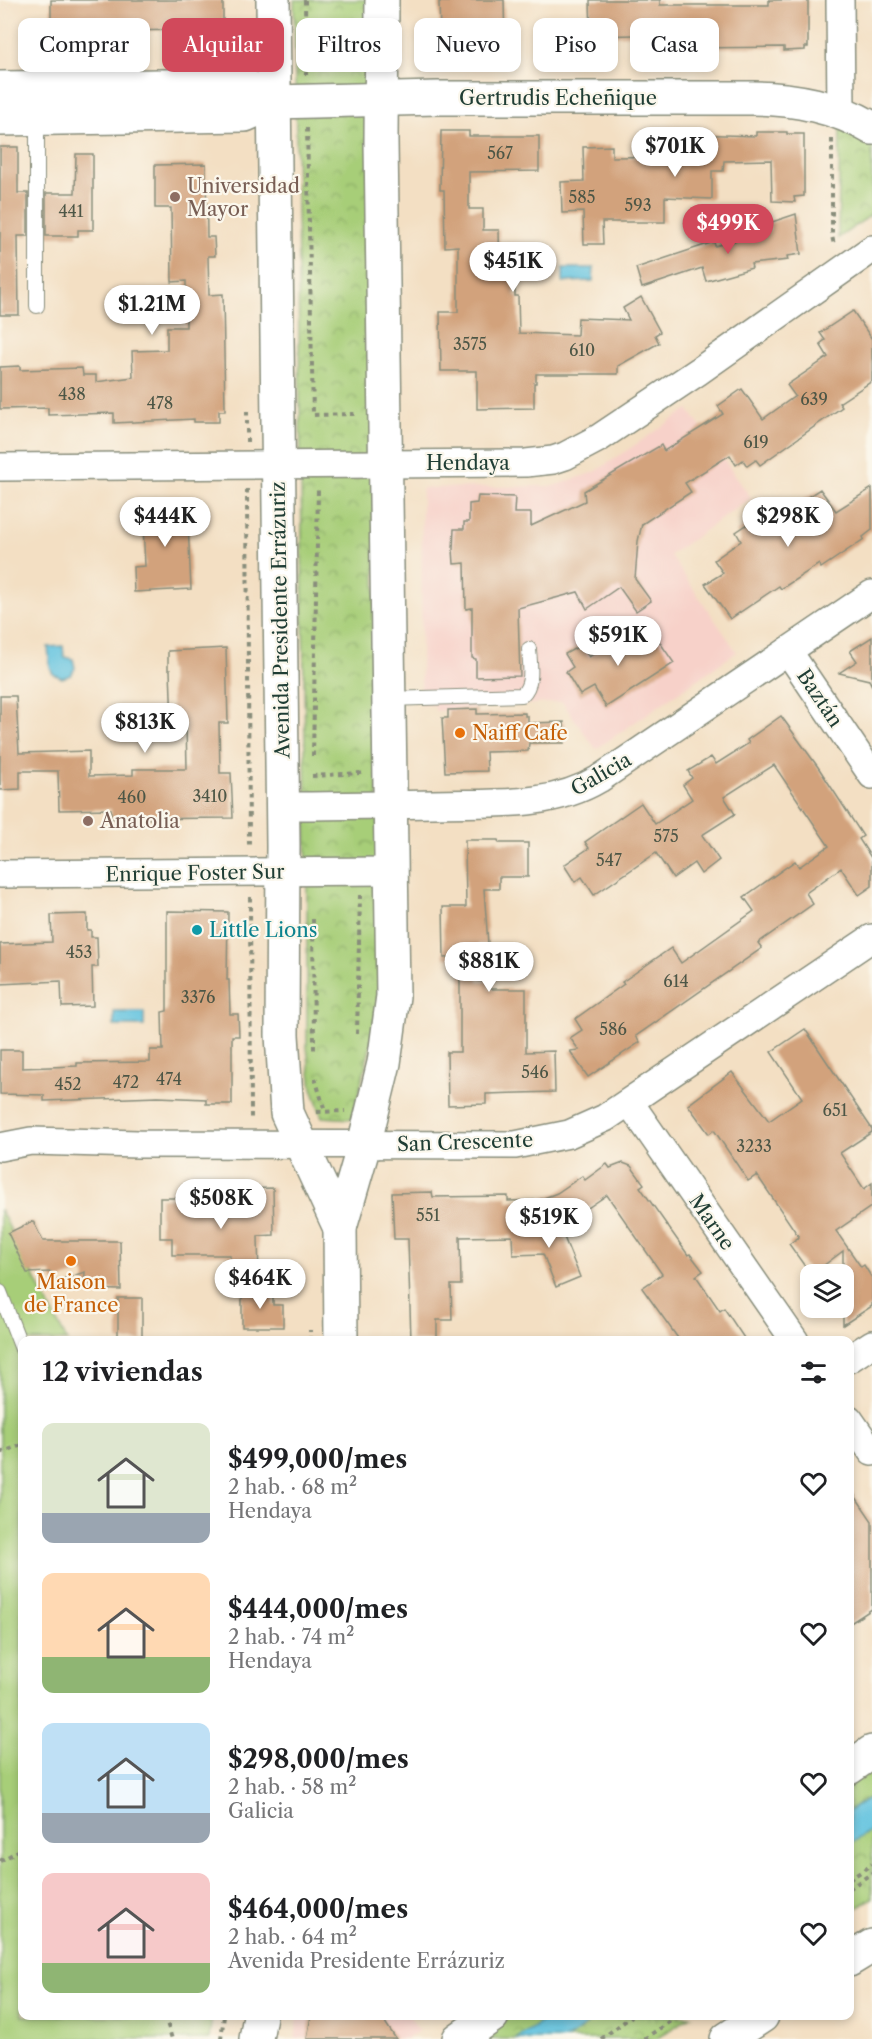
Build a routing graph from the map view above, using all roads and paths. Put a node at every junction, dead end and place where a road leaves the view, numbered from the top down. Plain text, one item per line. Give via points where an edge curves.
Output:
1 (273, 0) edge
2 (305, 0) edge
3 (382, 0) edge
4 (840, 0) edge
5 (305, 18) edge
6 (306, 72) edge
7 (0, 88) edge
8 (381, 99) junction
9 (307, 101) junction
10 (274, 102) junction
11 (37, 118) junction
12 (0, 119) edge
13 (837, 125) junction
14 (872, 128) edge
15 (835, 249) dead end
16 (872, 249) edge
17 (37, 306) dead end
18 (247, 406) dead end
19 (355, 414) dead end
20 (386, 463) junction
21 (263, 464) junction
22 (0, 467) edge
23 (872, 594) edge
24 (529, 649) dead end
25 (788, 651) junction
26 (388, 699) junction
27 (360, 773) dead end
28 (872, 775) edge
29 (312, 776) dead end
30 (389, 805) junction
31 (282, 806) junction
32 (390, 871) junction
33 (250, 872) junction
34 (283, 872) junction
35 (0, 874) edge
36 (360, 894) dead end
37 (872, 938) edge
38 (357, 1041) dead end
39 (346, 1102) dead end
40 (630, 1103) junction
41 (344, 1111) dead end
42 (251, 1144) junction
43 (301, 1144) junction
44 (364, 1145) junction
45 (0, 1147) edge
46 (340, 1228) junction
47 (0, 1292) edge
48 (310, 1320) dead end
49 (310, 1336) edge
50 (341, 1336) edge
51 (792, 1336) edge
52 (18, 1339) edge
53 (872, 1344) edge
54 (854, 1356) edge
55 (854, 1426) edge
56 (18, 1446) edge
57 (872, 1452) edge
58 (0, 1453) edge
59 (872, 1752) edge
60 (854, 1765) edge
61 (18, 1852) edge
62 (0, 1861) edge
63 (872, 1864) edge
64 (872, 1873) edge
65 (854, 1877) edge
66 (854, 1886) edge
67 (872, 1946) edge
68 (854, 1957) edge
69 (166, 2020) edge
70 (223, 2020) edge
71 (259, 2020) edge
72 (486, 2020) edge
73 (627, 2020) edge
74 (672, 2020) edge
75 (756, 2020) edge
76 (172, 2039) edge
77 (220, 2039) edge
78 (256, 2039) edge
79 (459, 2039) edge
80 (601, 2039) edge
81 (644, 2039) edge
82 (727, 2039) edge

1 - 10 main road, Avenida Presidente Errázuriz
2 - 5 path
3 - 8 main road, Avenida Presidente Errázuriz
4 - 13 street
6 - 9 path
7 - 10 main road via 245,85
8 - 9 main road, Gertrudis Echeñique
8 - 13 main road, Gertrudis Echeñique via 775,98 797,101
8 - 20 main road, Avenida Presidente Errázuriz
9 - 10 main road, Gertrudis Echeñique
9 - 19 path via 313,415
10 - 11 main road, Gertrudis Echeñique via 245,115
10 - 21 main road, Avenida Presidente Errázuriz
11 - 12 main road, Gertrudis Echeñique
11 - 17 lane
13 - 14 main road, Gertrudis Echeñique
13 - 15 path via 832,236
16 - 20 street, Hendaya via 577,451 553,460 526,463
18 - 21 path
20 - 21 street, Hendaya
20 - 26 main road, Avenida Presidente Errázuriz
21 - 22 street, Hendaya
21 - 31 main road, Avenida Presidente Errázuriz
21 - 33 path
23 - 25 street, Galicia
24 - 26 lane via 530,678 522,695
25 - 28 street, Baztán
25 - 30 street, Galicia via 583,789 523,801
26 - 30 main road, Avenida Presidente Errázuriz
27 - 29 path
30 - 31 street, Galicia
30 - 32 main road, Avenida Presidente Errázuriz
31 - 34 main road, Avenida Presidente Errázuriz
32 - 34 street, Enrique Foster Sur
32 - 44 main road, Avenida Presidente Errázuriz via 393,996 384,1063
33 - 34 street, Enrique Foster Sur
33 - 35 street, Enrique Foster Sur
33 - 42 path
34 - 43 main road, Avenida Presidente Errázuriz via 282,1035 287,1113
36 - 38 path
37 - 40 street, San Crescente
39 - 41 path
40 - 44 street, San Crescente via 588,1127 542,1141
40 - 51 street, Marne
42 - 43 street, San Crescente
42 - 45 street, San Crescente via 31,1141
43 - 44 street, San Crescente
43 - 46 main road, Avenida Presidente Errázuriz
44 - 46 main road, Avenida Presidente Errázuriz
46 - 50 main road, Avenida Presidente Errázuriz
47 - 52 lane
48 - 49 path
53 - 54 street
55 - 57 street
56 - 58 path
59 - 60 main road
61 - 62 path
63 - 65 path
64 - 66 path
67 - 68 main road
69 - 76 path
70 - 77 path
71 - 78 main road
72 - 79 main road
73 - 80 path
74 - 81 path
75 - 82 main road

